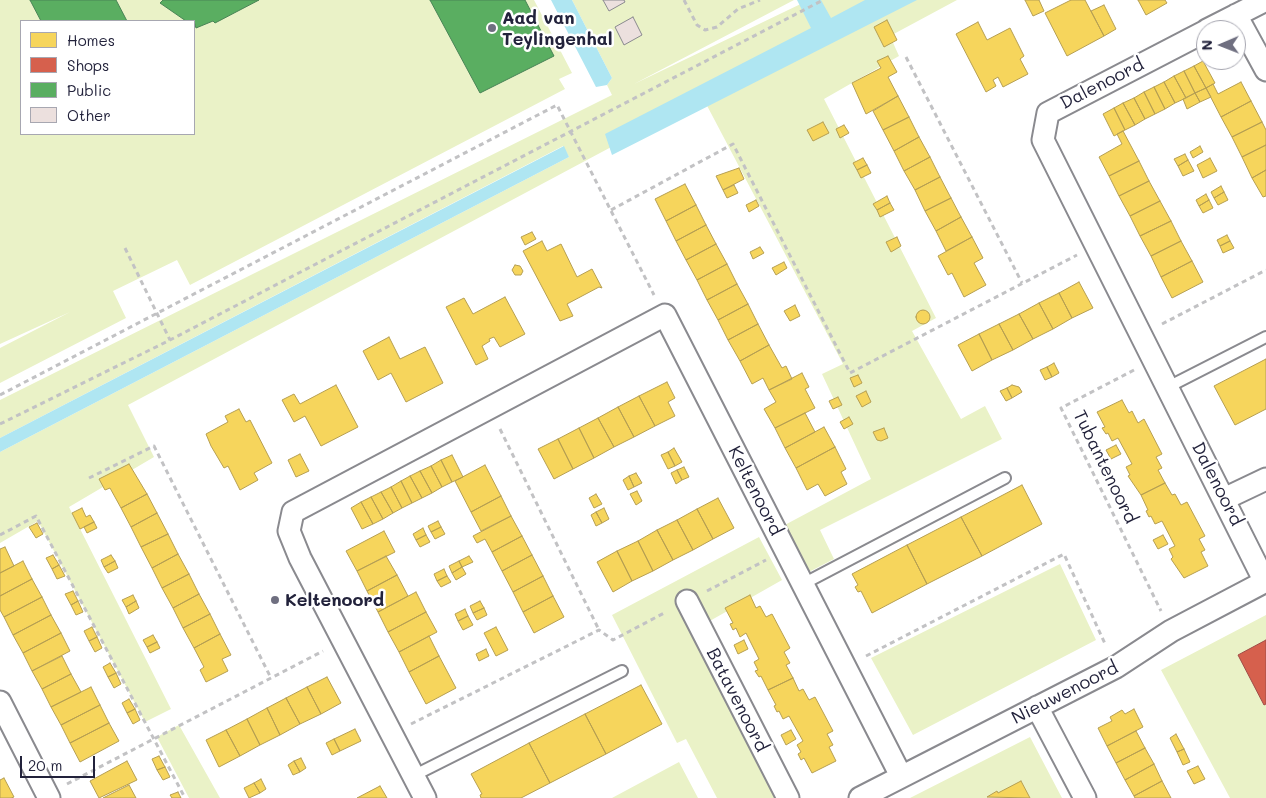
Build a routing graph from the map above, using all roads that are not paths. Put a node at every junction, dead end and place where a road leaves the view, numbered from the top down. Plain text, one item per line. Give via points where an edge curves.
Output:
1 (1266, 0) edge
2 (1236, 15) junction
3 (1226, 20) edge
4 (1196, 35) edge
5 (1266, 70) edge
6 (1266, 337) edge
7 (1168, 387) junction
8 (1005, 478) dead end
9 (1266, 479) edge
10 (1224, 500) junction
11 (1265, 582) edge
12 (803, 584) junction
13 (687, 601) road end
14 (622, 671) dead end
15 (0, 702) edge
16 (1036, 707) junction
17 (413, 776) junction
18 (902, 776) junction
19 (48, 796) edge
20 (424, 798) edge
21 (788, 798) edge
22 (860, 798) edge
23 (1085, 798) edge

1 - 2 street, Dalenoord
2 - 3 street, Dalenoord
2 - 5 street
4 - 7 street, Dalenoord via 1048,113 1043,140
6 - 7 lane
7 - 10 street, Dalenoord
8 - 12 lane
9 - 10 street
10 - 11 street, Dalenoord
11 - 16 street, Nieuwenoord via 1171,631 1116,667
12 - 17 street, Keltenoord via 665,315 293,512 289,531 300,558
12 - 18 street, Keltenoord
13 - 21 street, Batavenoord
14 - 17 lane
15 - 19 street
16 - 18 street, Nieuwenoord
16 - 23 street
17 - 20 street
18 - 22 street, Nieuwenoord

